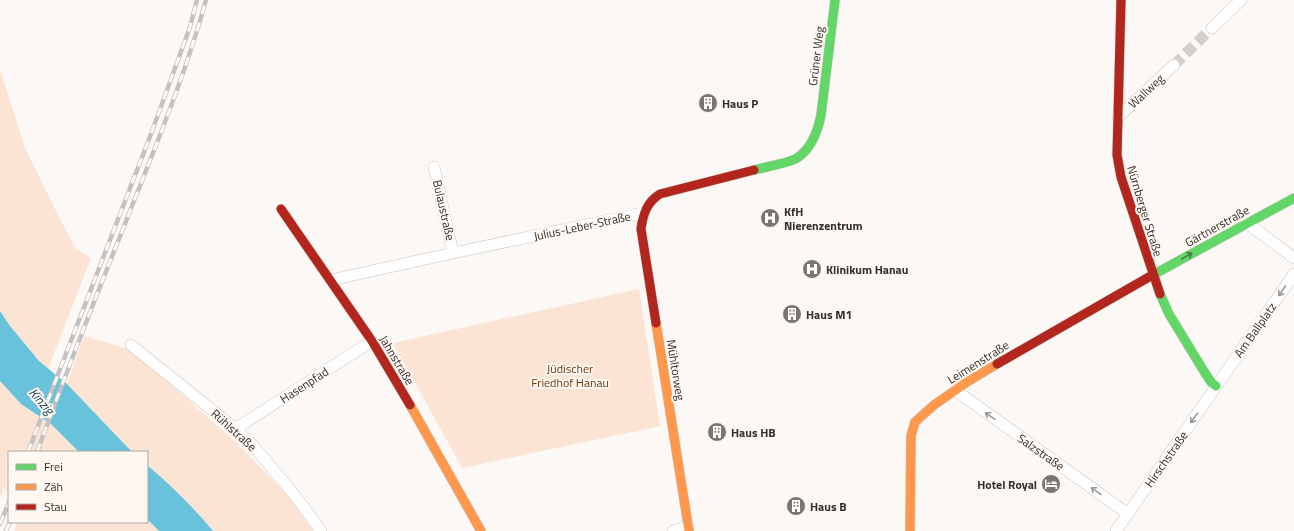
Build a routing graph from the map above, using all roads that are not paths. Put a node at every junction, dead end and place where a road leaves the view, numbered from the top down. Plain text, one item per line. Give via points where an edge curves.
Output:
1 (835, 0) edge
2 (1121, 0) edge
3 (1241, 0) edge
4 (1212, 28) tunnel mouth
5 (1174, 65) tunnel mouth
6 (821, 115) joint
7 (1118, 117) junction
8 (434, 168) dead end
9 (1294, 198) edge
10 (281, 209) dead end
11 (644, 213) junction
12 (1247, 223) junction
13 (453, 253) junction
14 (1294, 258) edge
15 (1294, 274) edge
16 (1152, 275) junction
17 (331, 280) junction
18 (372, 341) junction
19 (131, 345) dead end
20 (1216, 386) junction
21 (955, 390) junction
22 (235, 429) junction
23 (1128, 514) junction
24 (688, 528) edge
25 (321, 531) edge
26 (481, 531) edge
27 (673, 531) edge
28 (910, 531) edge
29 (1116, 531) edge

1 - 6 street, Grüner Weg
2 - 7 street, Nürnberger Straße
3 - 4 street
5 - 7 street, Wallweg
6 - 11 street, Julius-Leber-Straße via 812,141 796,159 660,194 651,200
7 - 16 street, Nürnberger Straße via 1118,165
8 - 13 street, Bulaustraße
9 - 12 street, Gärtnerstraße
10 - 17 street, Jahnstraße
11 - 13 street, Julius-Leber-Straße
11 - 24 street, Mühltorweg via 641,229
12 - 14 street
16 -> 12 street, Gärtnerstraße
13 - 17 street, Julius-Leber-Straße
15 -> 20 street, Am Ballplatz
16 - 20 street, Nürnberger Straße via 1169,314 1205,373
16 - 21 street, Leimenstraße
17 - 18 street, Jahnstraße
18 - 22 street, Hasenpfad
18 - 26 street, Jahnstraße
19 - 22 street, Rühlstraße
20 -> 23 street, Hirschstraße
23 -> 21 street, Salzstraße
21 - 28 street, Leimenstraße via 915,422 912,429
22 - 25 street, Rühlstraße via 268,463
23 - 29 street, Hirschstraße
24 - 27 street

